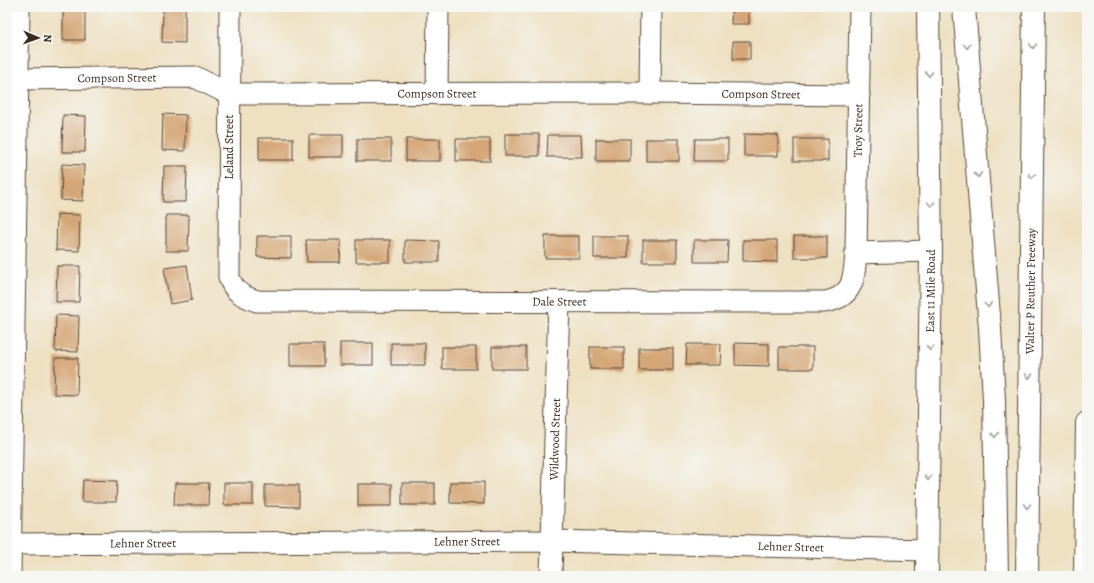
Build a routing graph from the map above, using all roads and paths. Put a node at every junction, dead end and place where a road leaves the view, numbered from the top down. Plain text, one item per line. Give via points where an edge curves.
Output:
1 (20, 7) edge
2 (230, 7) edge
3 (438, 7) edge
4 (651, 7) edge
5 (860, 7) edge
6 (928, 7) edge
7 (964, 7) edge
8 (1034, 7) edge
9 (18, 79) junction
10 (230, 94) junction
11 (437, 94) junction
12 (650, 94) junction
13 (859, 95) junction
14 (931, 251) junction
15 (856, 253) junction
16 (232, 287) joint
17 (559, 302) junction
18 (11, 332) edge
19 (1087, 423) edge
20 (552, 541) junction
21 (9, 544) edge
22 (928, 550) junction
23 (10, 576) edge
24 (551, 576) edge
25 (927, 576) edge
26 (997, 576) edge
27 (1027, 576) edge
28 (1086, 576) edge

1 - 9 street
2 - 10 street, Leland Street
3 - 11 street
4 - 12 street
5 - 13 street, Troy Street
6 -> 14 main road, East 11 Mile Road
7 -> 26 main road via 990,328
8 -> 27 main road, Walter P Reuther Freeway
9 - 10 street, Compson Street via 195,77
9 - 18 street
10 - 11 street, Compson Street
10 - 16 street, Leland Street via 229,277
11 - 12 street, Compson Street
12 - 13 street, Compson Street
13 - 15 street, Troy Street
14 - 15 street
14 -> 22 main road, East 11 Mile Road
15 - 17 street, Dale Street via 852,284 845,294 836,300 825,302
16 - 17 street, Dale Street via 257,301
17 - 20 street, Wildwood Street
18 - 21 street
19 - 28 main road
20 - 21 street, Lehner Street
20 - 22 street, Lehner Street
20 - 24 street, Wildwood Street
21 - 23 street
22 - 25 main road, East 11 Mile Road

